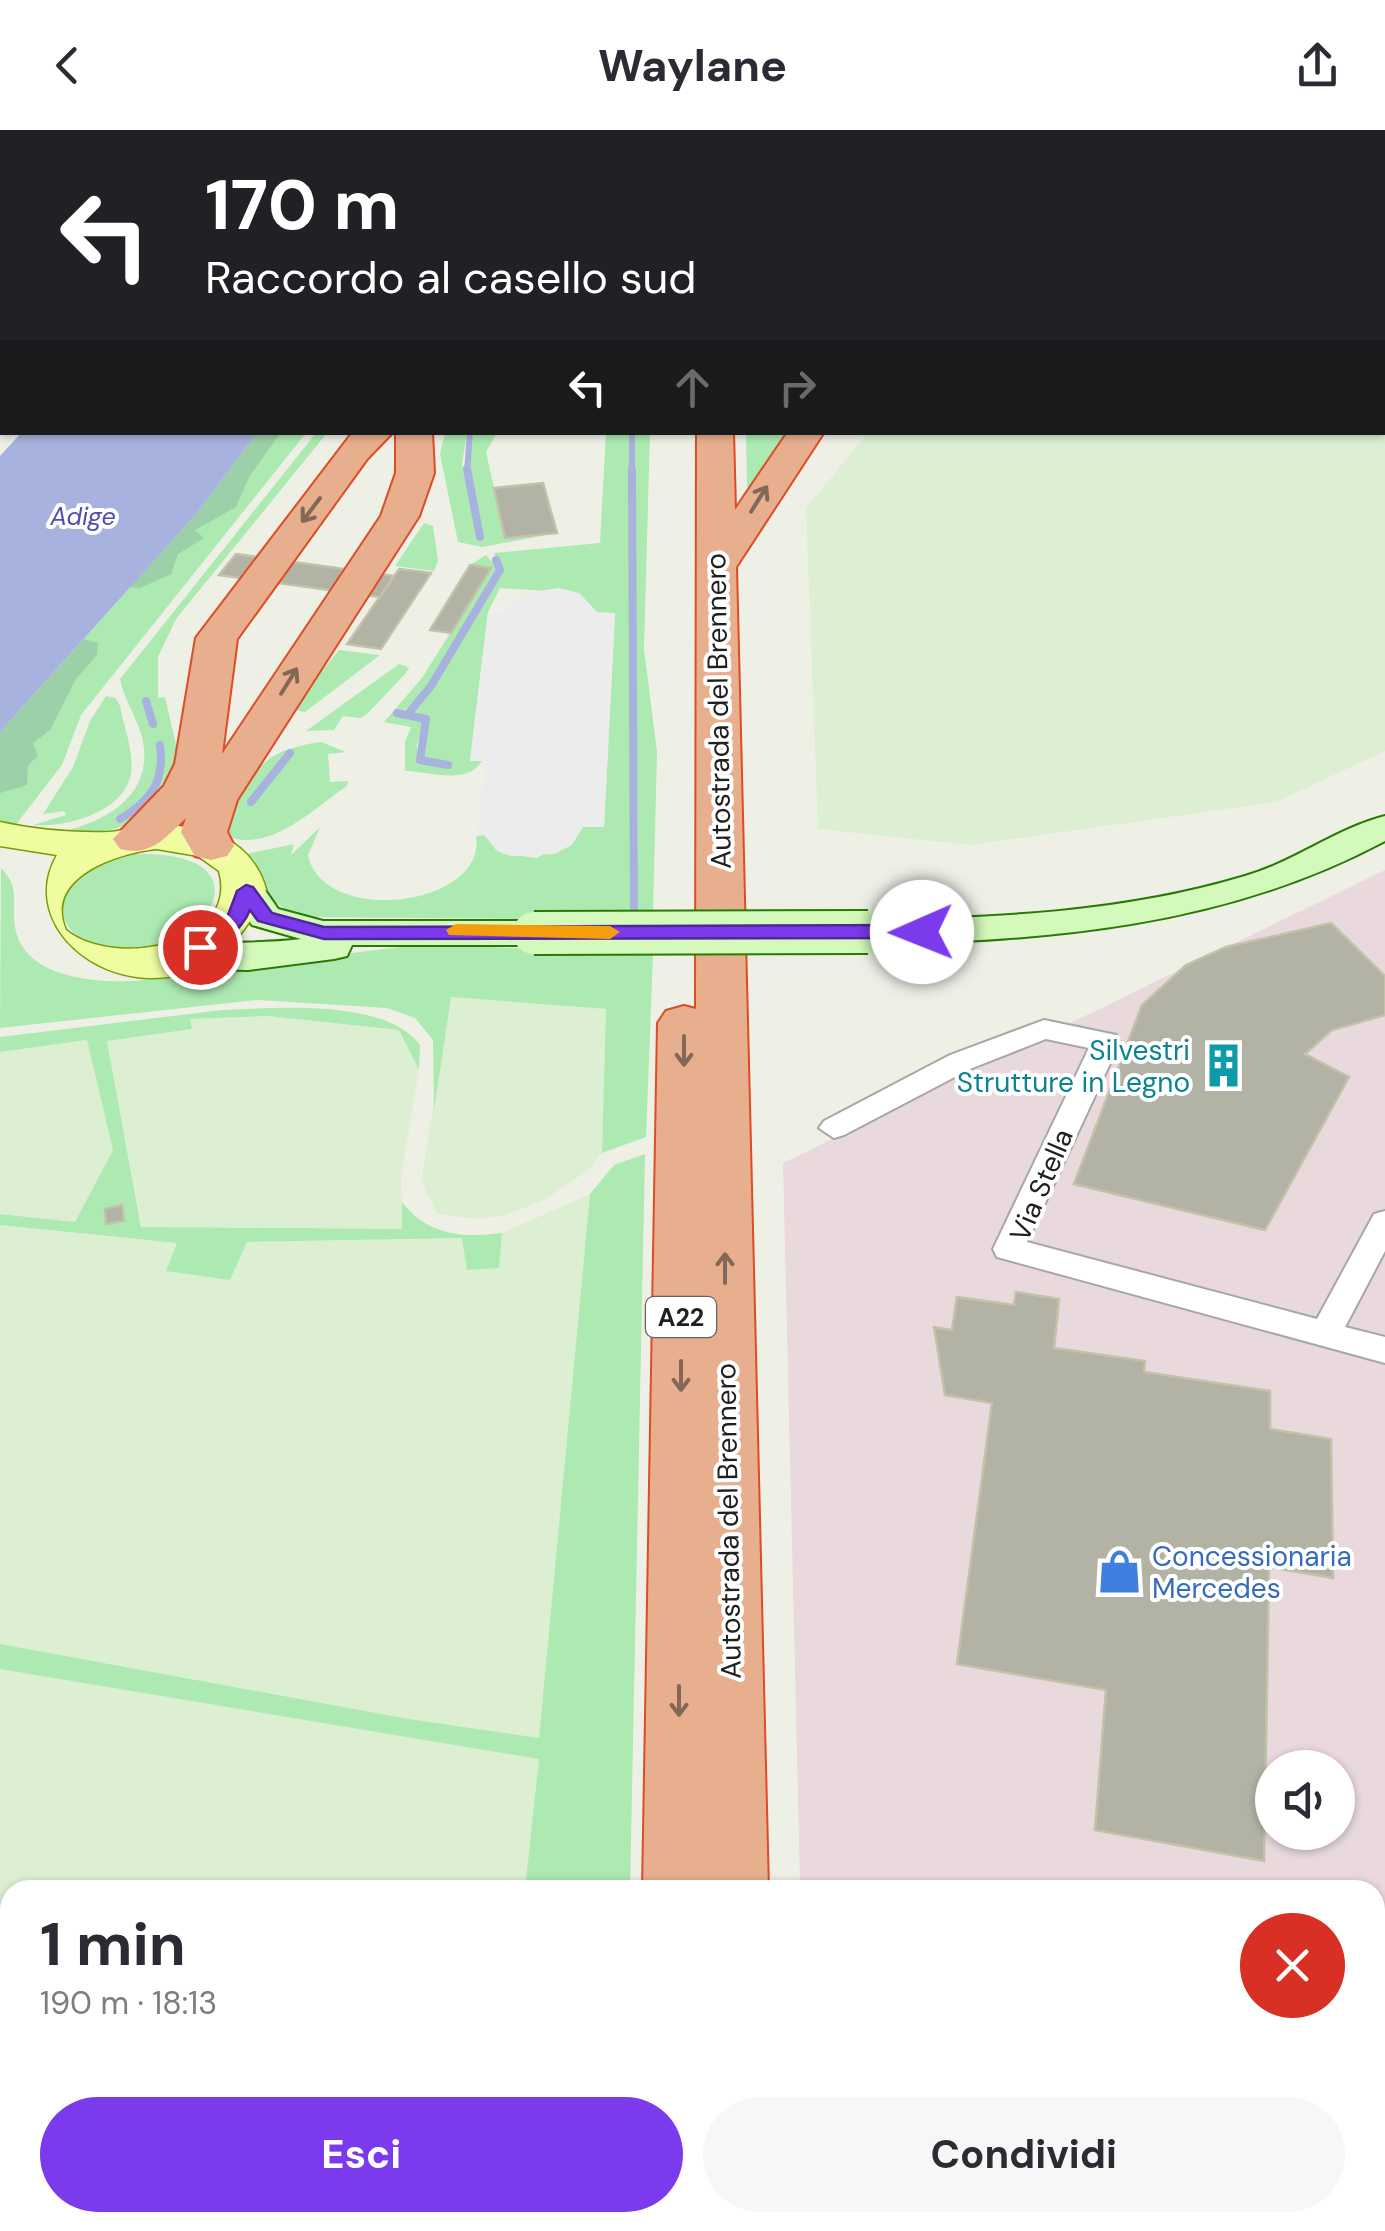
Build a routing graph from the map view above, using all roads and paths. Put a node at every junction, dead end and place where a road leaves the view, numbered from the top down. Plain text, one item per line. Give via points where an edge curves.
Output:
1 (690, 435) edge
2 (690, 435) edge
3 (804, 435) edge
4 (363, 439) edge
5 (420, 441) edge
6 (716, 568) junction
7 (1385, 827) edge
8 (2, 842) edge
9 (124, 842) junction
10 (211, 846) junction
11 (246, 891) junction
12 (41, 901) junction
13 (458, 930) junction
14 (172, 959) junction
15 (834, 1128) dead end
16 (1385, 1222) edge
17 (1325, 1334) junction
18 (1385, 1350) edge
19 (679, 1880) edge
20 (732, 1880) edge

1 - 6 highway, Autostrada del Brennero / A22
2 -> 19 highway, Autostrada del Brennero / A22
6 -> 3 highway
4 -> 9 highway via 217,638 205,740 182,799
10 -> 5 highway via 204,832 214,800 400,516
20 -> 6 highway, Autostrada del Brennero / A22
7 - 13 main road, bridge via 1290,875 1216,898 1029,927
8 - 9 main road
8 - 12 main road
9 - 10 main road via 176,838
9 - 12 main road via 62,870
10 - 11 main road via 237,864
11 - 13 main road via 265,917 296,929
11 - 14 main road via 228,928
12 - 14 main road via 40,924 74,956 118,965
13 - 14 main road via 248,958
15 - 17 street, Via Stella via 960,1062 1044,1029 1106,1042 1008,1248
16 - 17 street
17 - 18 street, Via Stella

